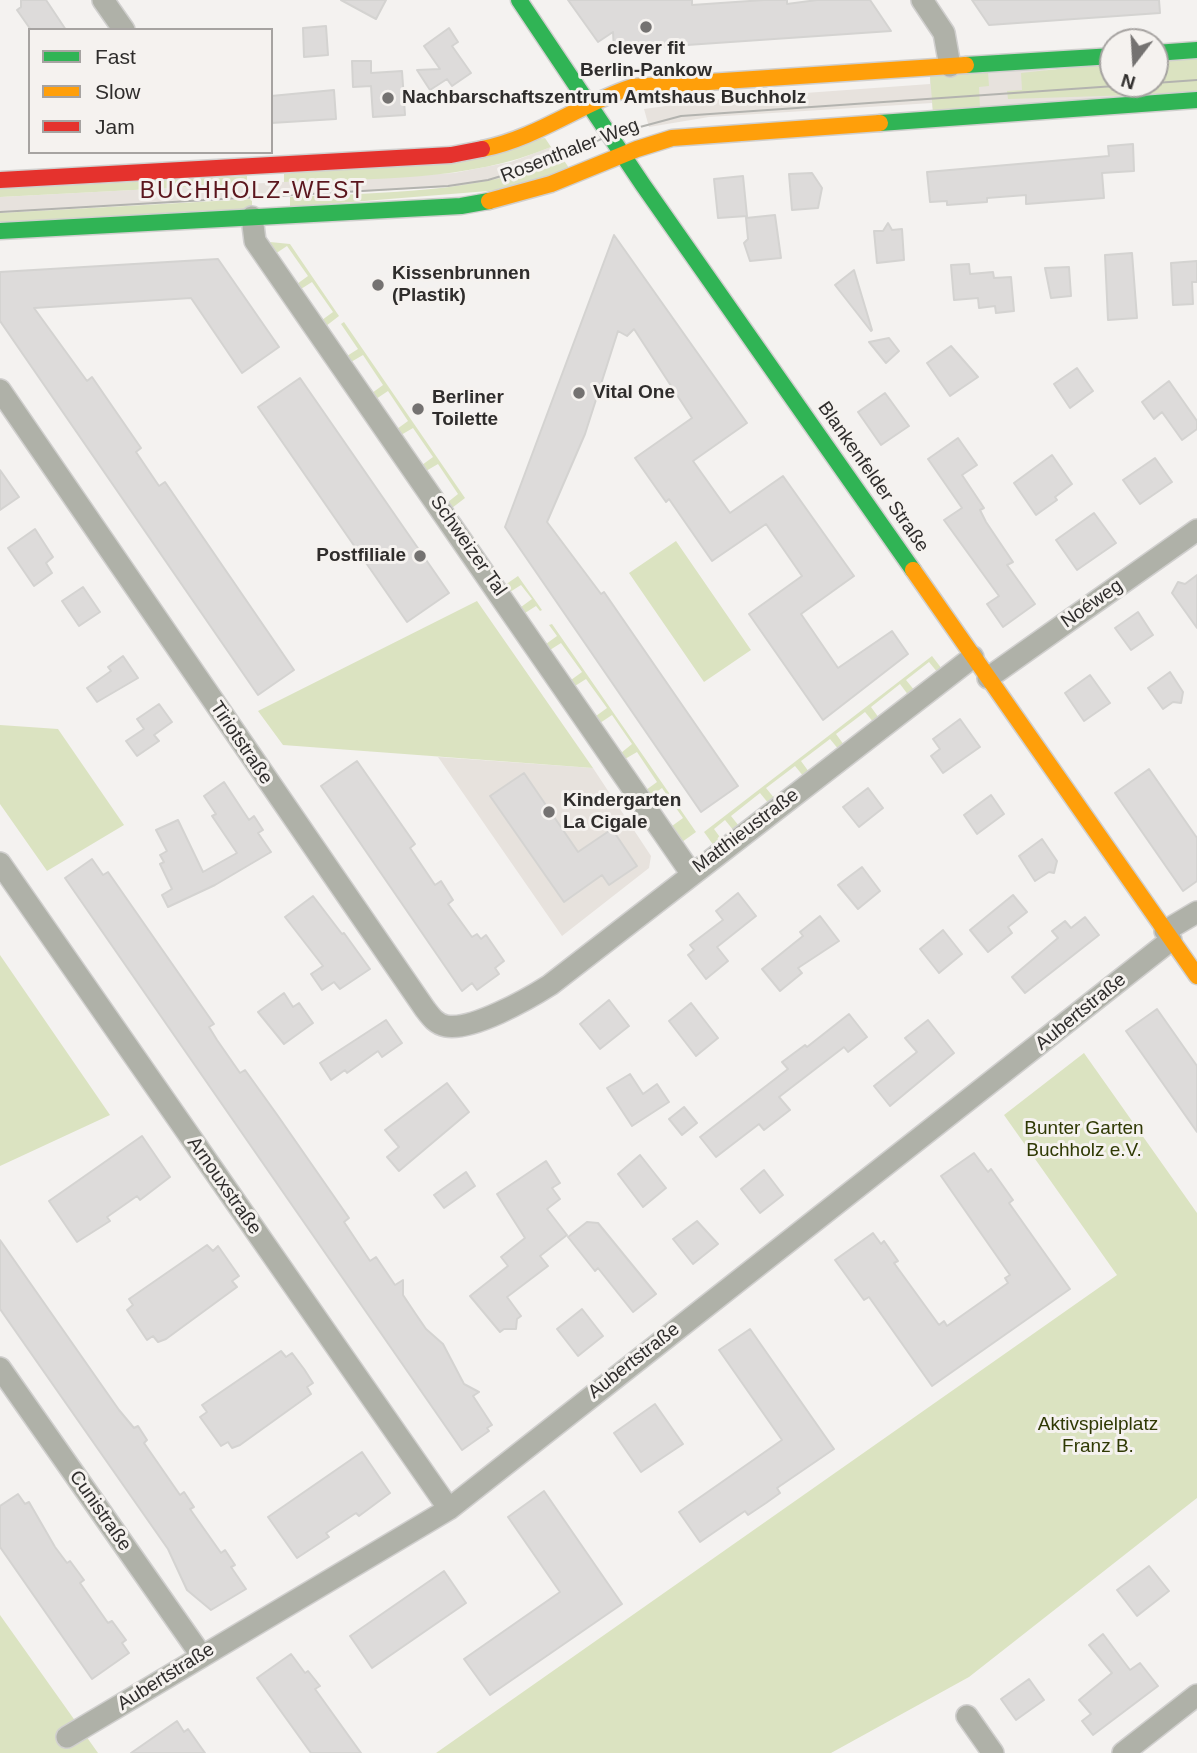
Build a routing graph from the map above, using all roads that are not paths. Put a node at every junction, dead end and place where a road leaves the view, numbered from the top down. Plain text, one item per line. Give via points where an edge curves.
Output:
1 (103, 0) edge
2 (519, 0) edge
3 (922, 0) edge
4 (123, 28) edge
5 (1197, 50) edge
6 (1169, 52) edge
7 (1099, 57) edge
8 (950, 66) junction
9 (1197, 100) edge
10 (590, 104) junction
11 (621, 153) junction
12 (203, 161) edge
13 (0, 180) edge
14 (252, 217) junction
15 (0, 230) edge
16 (0, 390) edge
17 (1197, 530) edge
18 (973, 657) junction
19 (988, 678) junction
20 (0, 863) edge
21 (691, 873) junction
22 (1197, 912) edge
23 (1178, 941) edge
24 (1197, 976) edge
25 (518, 1005) joint
26 (0, 1368) edge
27 (449, 1509) junction
28 (201, 1655) junction
29 (1197, 1695) edge
30 (967, 1716) dead end
31 (67, 1737) dead end
32 (993, 1753) edge
33 (1123, 1753) edge

1 - 4 street
2 - 10 main road, Blankenfelder Straße
3 - 8 street via 944,33
5 - 6 main road
7 - 8 main road, Rosenthaler Weg
8 - 10 main road, Rosenthaler Weg via 659,84 606,94
9 - 11 main road, Rosenthaler Weg via 709,134 652,141
10 - 11 main road, Blankenfelder Straße
10 - 12 main road, Rosenthaler Weg via 547,128 477,152
11 - 14 main road, Rosenthaler Weg via 583,172 490,202
11 - 18 main road, Blankenfelder Straße
12 - 13 main road, Rosenthaler Weg
14 - 15 main road, Rosenthaler Weg
14 - 21 street, Schweizer Tal via 256,240
16 - 25 street, Tiriotstraße via 434,1021 447,1027 464,1024
17 - 19 street, Noéweg
18 - 19 main road, Blankenfelder Straße
18 - 21 street, Matthieustraße
19 - 23 main road, Blankenfelder Straße
20 - 27 street, Arnouxstraße
21 - 25 street, Matthieustraße via 550,985
22 - 23 street, Aubertstraße
23 - 24 main road, Blankenfelder Straße
23 - 27 street, Aubertstraße
26 - 28 street, Cunistraße
27 - 28 street, Aubertstraße
28 - 31 street, Aubertstraße via 185,1669
29 - 33 street
30 - 32 street

